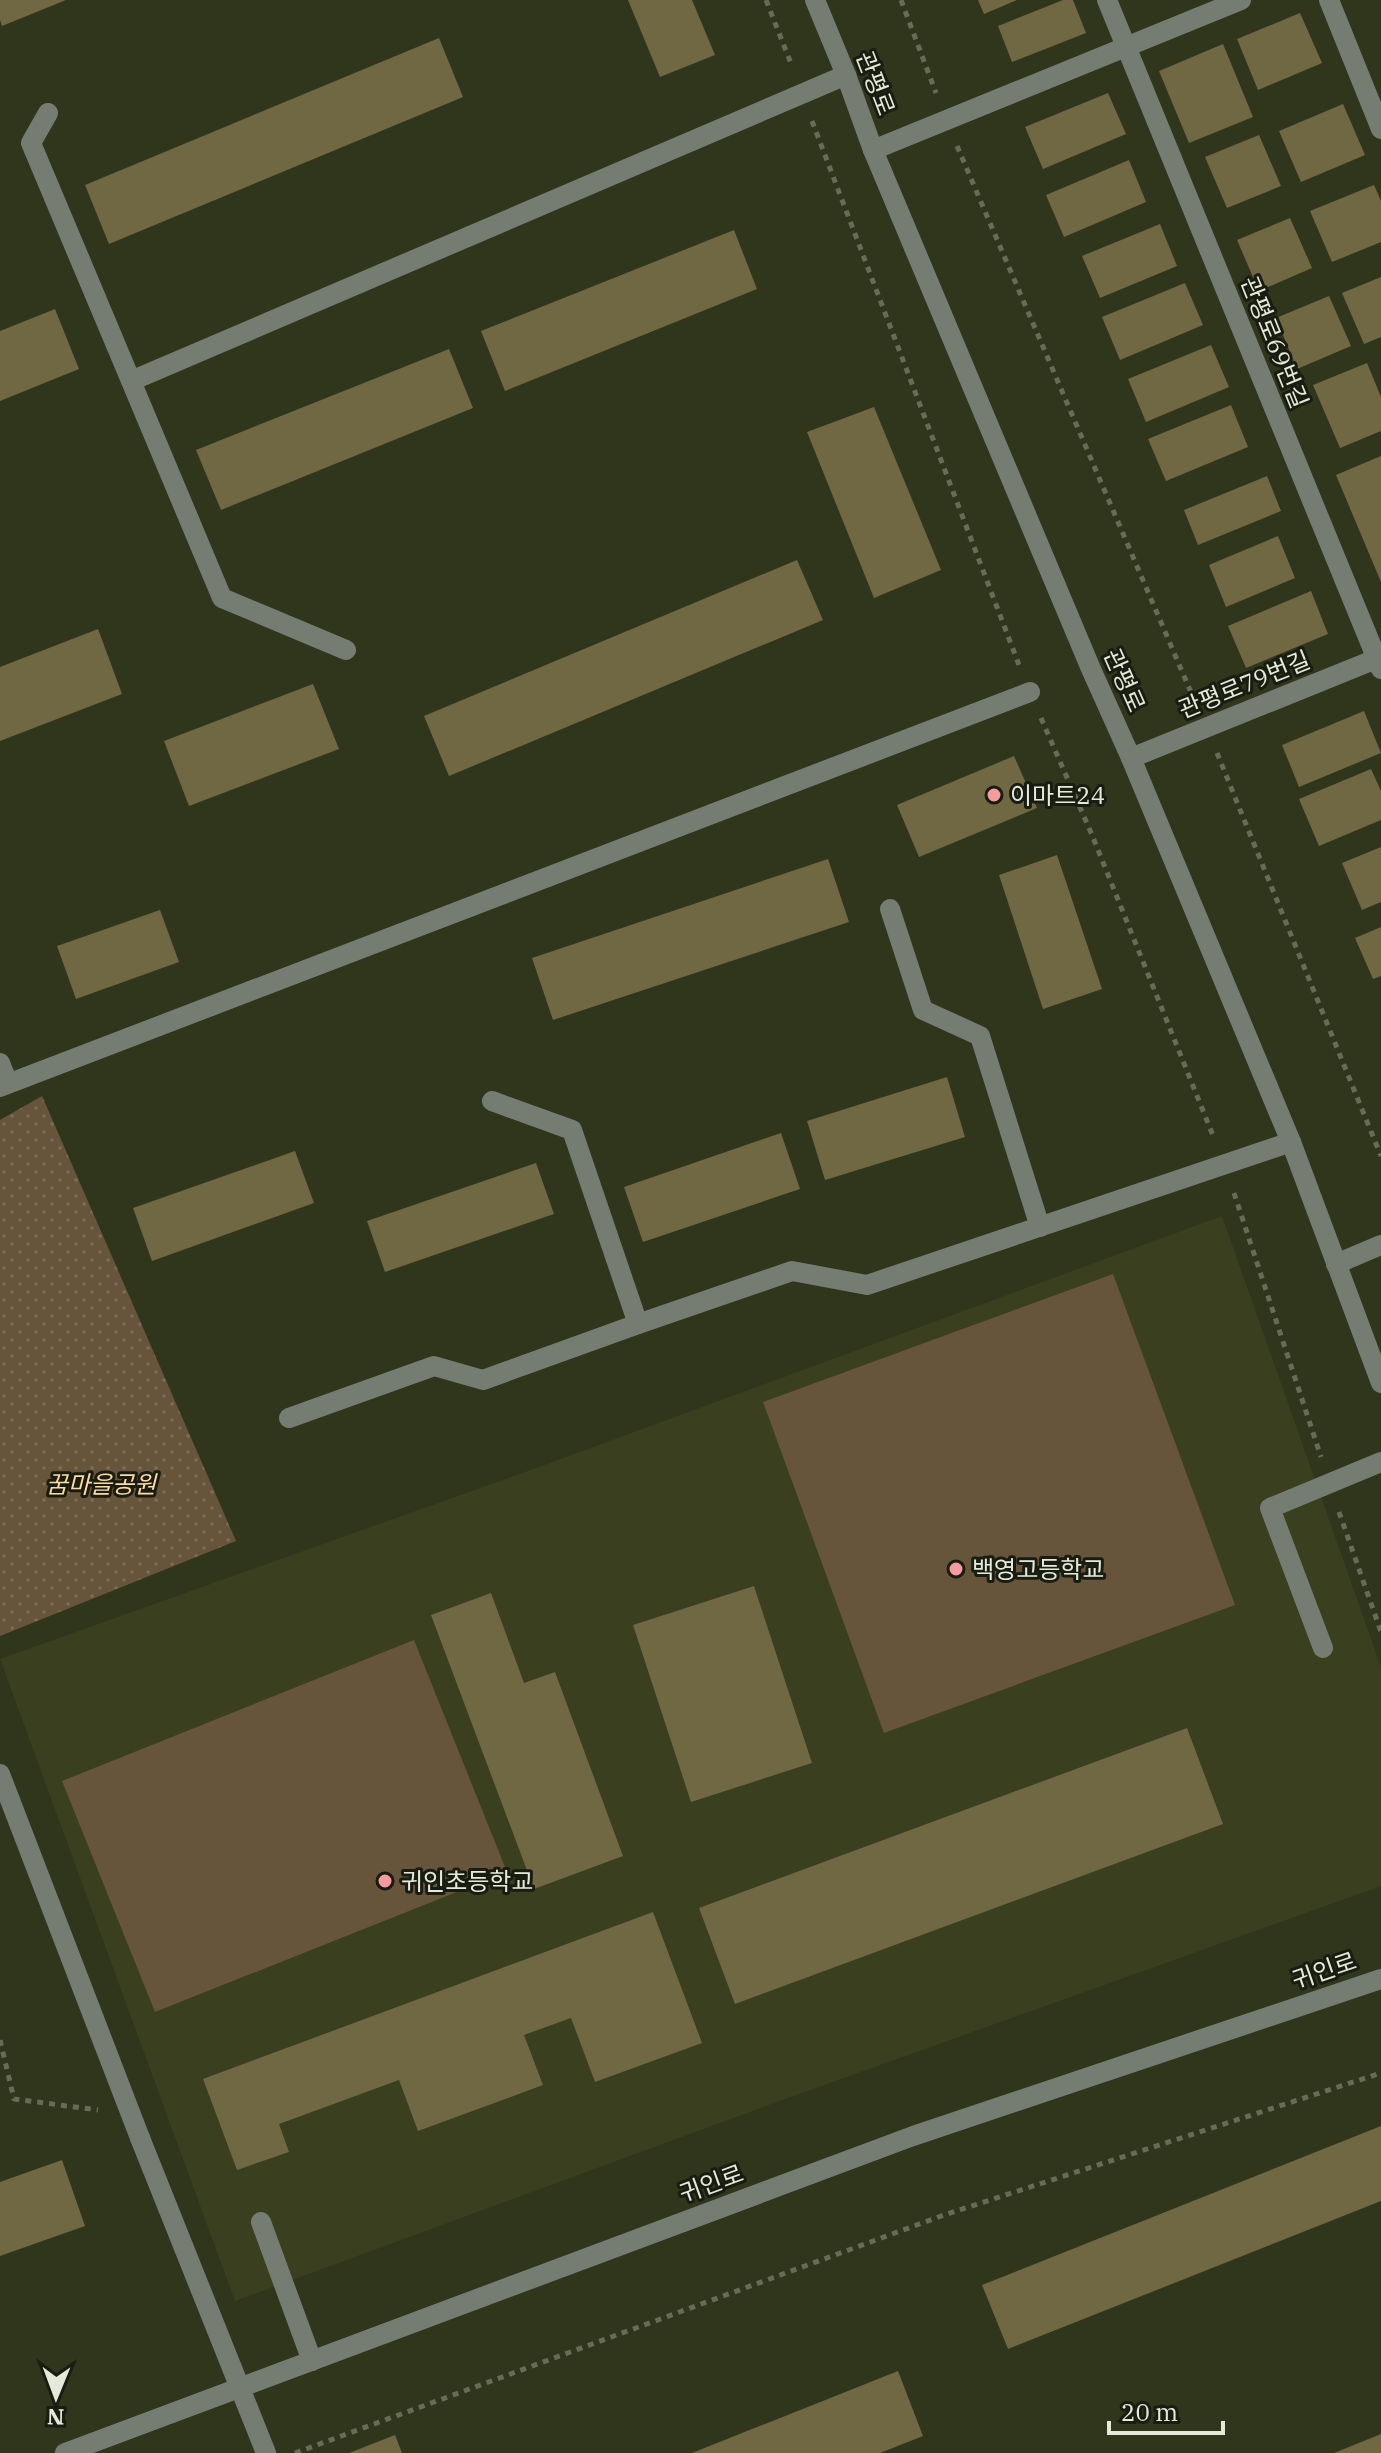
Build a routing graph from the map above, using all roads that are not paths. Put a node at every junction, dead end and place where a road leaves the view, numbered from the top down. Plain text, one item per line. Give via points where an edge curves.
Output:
1 (815, 0) edge
2 (1107, 0) edge
3 (1241, 0) edge
4 (1329, 0) edge
5 (1125, 46) junction
6 (846, 75) junction
7 (48, 113) dead end
8 (1381, 129) edge
9 (873, 150) junction
10 (131, 381) junction
11 (346, 650) dead end
12 (1380, 662) edge
13 (1030, 692) road end
14 (1131, 758) junction
15 (890, 909) dead end
16 (0, 1063) edge
17 (4, 1085) edge
18 (492, 1101) dead end
19 (1291, 1142) junction
20 (1040, 1227) junction
21 (1381, 1245) edge
22 (1336, 1264) junction
23 (638, 1324) junction
24 (1381, 1383) edge
25 (289, 1418) dead end
26 (1381, 1462) edge
27 (1323, 1648) dead end
28 (0, 1774) edge
29 (1381, 1979) edge
30 (261, 2222) dead end
31 (312, 2361) junction
32 (65, 2453) edge
33 (266, 2453) edge

1 - 6 street, 관평로
2 - 5 street, 관평로69번길
3 - 5 street
4 - 8 street
5 - 9 street
5 - 12 street, 관평로69번길
6 - 9 street, 관평로
6 - 10 street
7 - 10 street via 31,143
9 - 14 street, 관평로
10 - 11 street via 222,598
12 - 14 street, 관평로79번길
13 - 17 street
14 - 19 street, 관평로
15 - 20 street via 923,1010 980,1036
16 - 17 street
18 - 23 street via 572,1130
19 - 20 street
19 - 22 street, 관평로
20 - 23 street via 867,1285 792,1271
21 - 22 street
22 - 24 street, 관평로
23 - 25 street via 483,1380 434,1366
26 - 27 street via 1270,1508
28 - 33 street, bridge
29 - 31 street, 귀인로 via 913,2136
30 - 31 street
31 - 32 street, 귀인로

